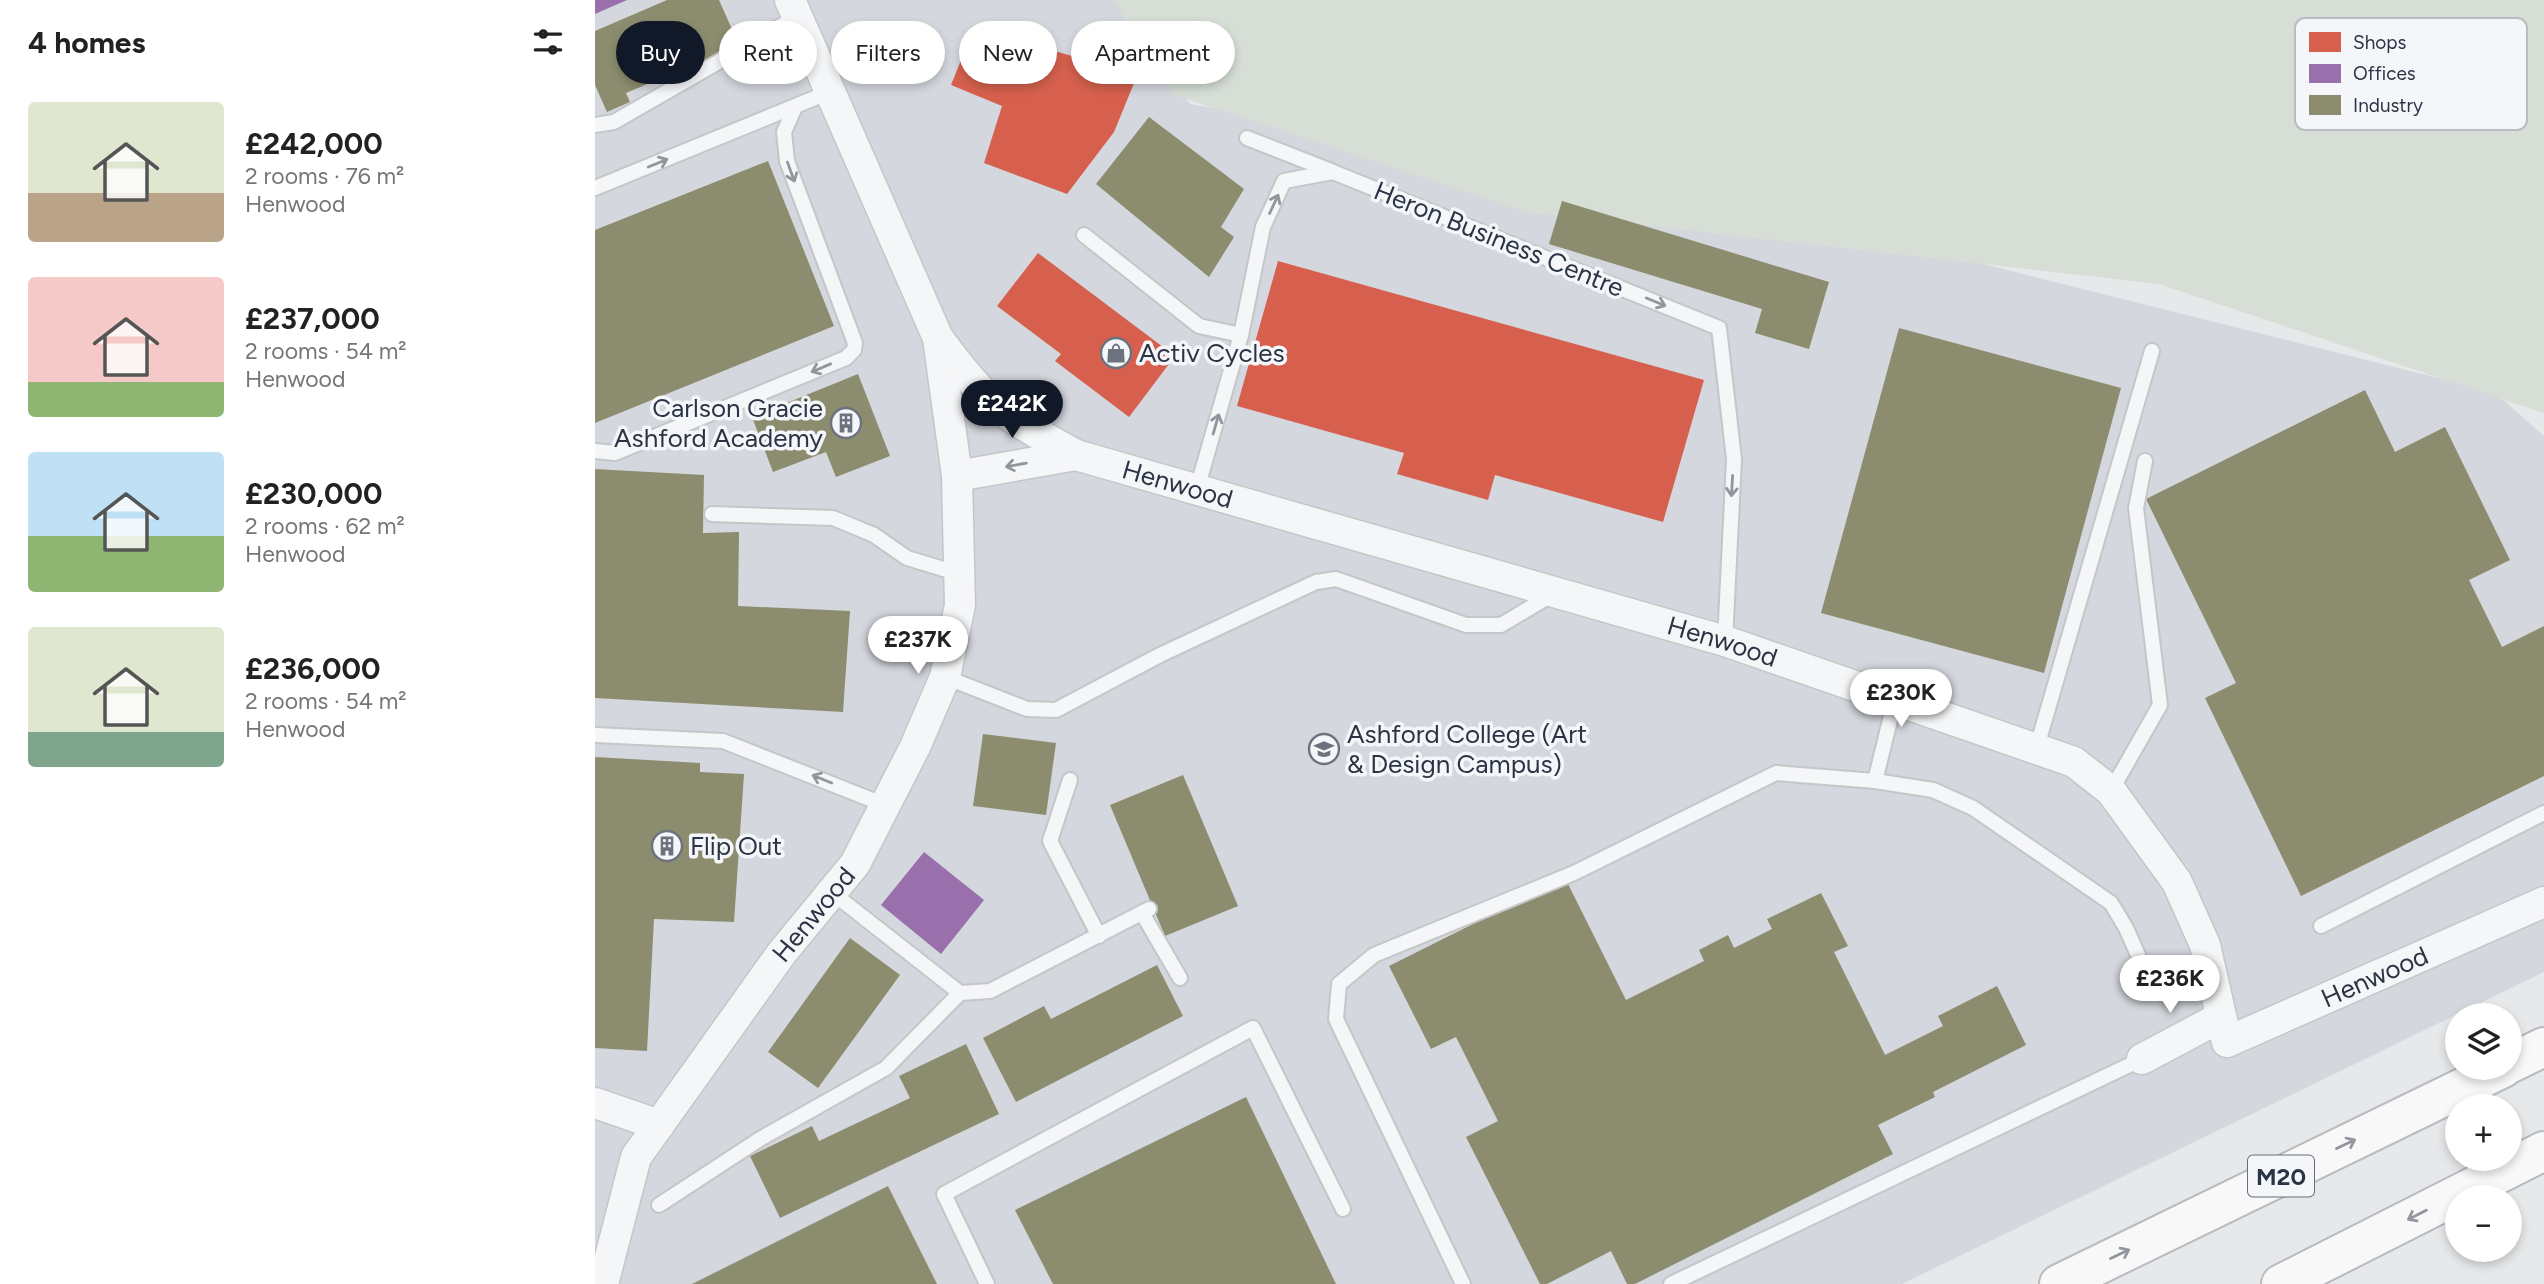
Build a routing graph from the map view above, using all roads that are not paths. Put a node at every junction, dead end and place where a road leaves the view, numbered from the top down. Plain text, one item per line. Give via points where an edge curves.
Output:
1 (794, 8) edge
2 (832, 91) junction
3 (795, 107) junction
4 (595, 125) edge
5 (1247, 138) dead end
6 (1333, 172) junction
7 (595, 188) edge
8 (1084, 235) dead end
9 (1241, 335) junction
10 (938, 338) junction
11 (2152, 351) dead end
12 (595, 451) edge
13 (1076, 455) junction
14 (2145, 461) dead end
15 (957, 476) junction
16 (1197, 489) junction
17 (712, 514) dead end
18 (960, 574) junction
19 (1557, 592) junction
20 (1725, 640) junction
21 (945, 677) junction
22 (1895, 700) junction
23 (595, 735) edge
24 (2036, 750) junction
25 (1070, 780) dead end
26 (1875, 781) junction
27 (2111, 791) junction
28 (885, 805) junction
29 (2544, 813) edge
30 (830, 891) junction
31 (2544, 902) edge
32 (2321, 926) dead end
33 (1099, 936) junction
34 (2146, 973) dead end
35 (1180, 978) dead end
36 (960, 993) junction
37 (2221, 1017) junction
38 (2544, 1047) edge
39 (2522, 1058) edge
40 (2142, 1059) joint
41 (2478, 1080) edge
42 (595, 1103) edge
43 (659, 1125) junction
44 (2544, 1151) edge
45 (659, 1205) dead end
46 (1343, 1209) dead end
47 (602, 1271) edge
48 (988, 1284) edge
49 (1463, 1284) edge
50 (1671, 1284) edge
51 (2059, 1284) edge
52 (2281, 1284) edge

1 - 2 street, Henwood
1 - 4 lane via 614,122
2 - 3 lane
2 - 10 street, Henwood
7 -> 3 lane
3 -> 12 lane via 784,131 787,161 854,350 846,358 615,453
5 - 6 lane
9 -> 6 lane via 1263,227 1284,181
6 -> 20 lane, Heron Business Centre via 1719,328 1734,459
8 - 9 lane via 1199,326
16 -> 9 lane
10 - 13 street, Henwood via 996,405
10 - 15 street, Henwood
11 - 24 lane
13 -> 15 street, Henwood
13 - 16 street, Henwood
14 - 27 lane via 2136,508 2160,705
15 - 18 street, Henwood
16 - 19 street, Henwood
17 - 18 lane via 833,518 874,535 907,558
18 - 21 street, Henwood via 960,605
19 - 20 street, Henwood
19 - 21 lane via 1501,625 1466,625 1336,579 1316,582 1160,654 1056,710 1027,709
20 - 22 street, Henwood
21 - 28 street, Henwood
22 - 24 street, Henwood
22 - 26 lane
28 -> 23 lane via 723,741
24 - 27 street, Henwood via 2074,762
25 - 33 lane via 1050,841
26 - 34 lane via 1933,790 1973,808 2111,903
26 - 49 lane via 1776,773 1574,873 1374,955 1339,984 1336,1019
27 - 37 street, Henwood via 2177,882 2205,945
28 - 30 street, Henwood via 855,864
29 - 32 lane
30 - 36 lane
30 - 43 street, Henwood
31 - 37 street, Henwood via 2227,1042
33 - 35 lane via 1145,911
33 - 36 lane via 990,991
36 - 45 lane via 886,1068 760,1139
37 - 40 street
38 - 39 highway
40 - 50 lane
51 -> 41 highway, M20
42 - 43 street
43 - 47 street, Henwood via 636,1157
44 -> 52 highway
46 - 48 lane via 1253,1028 944,1194

